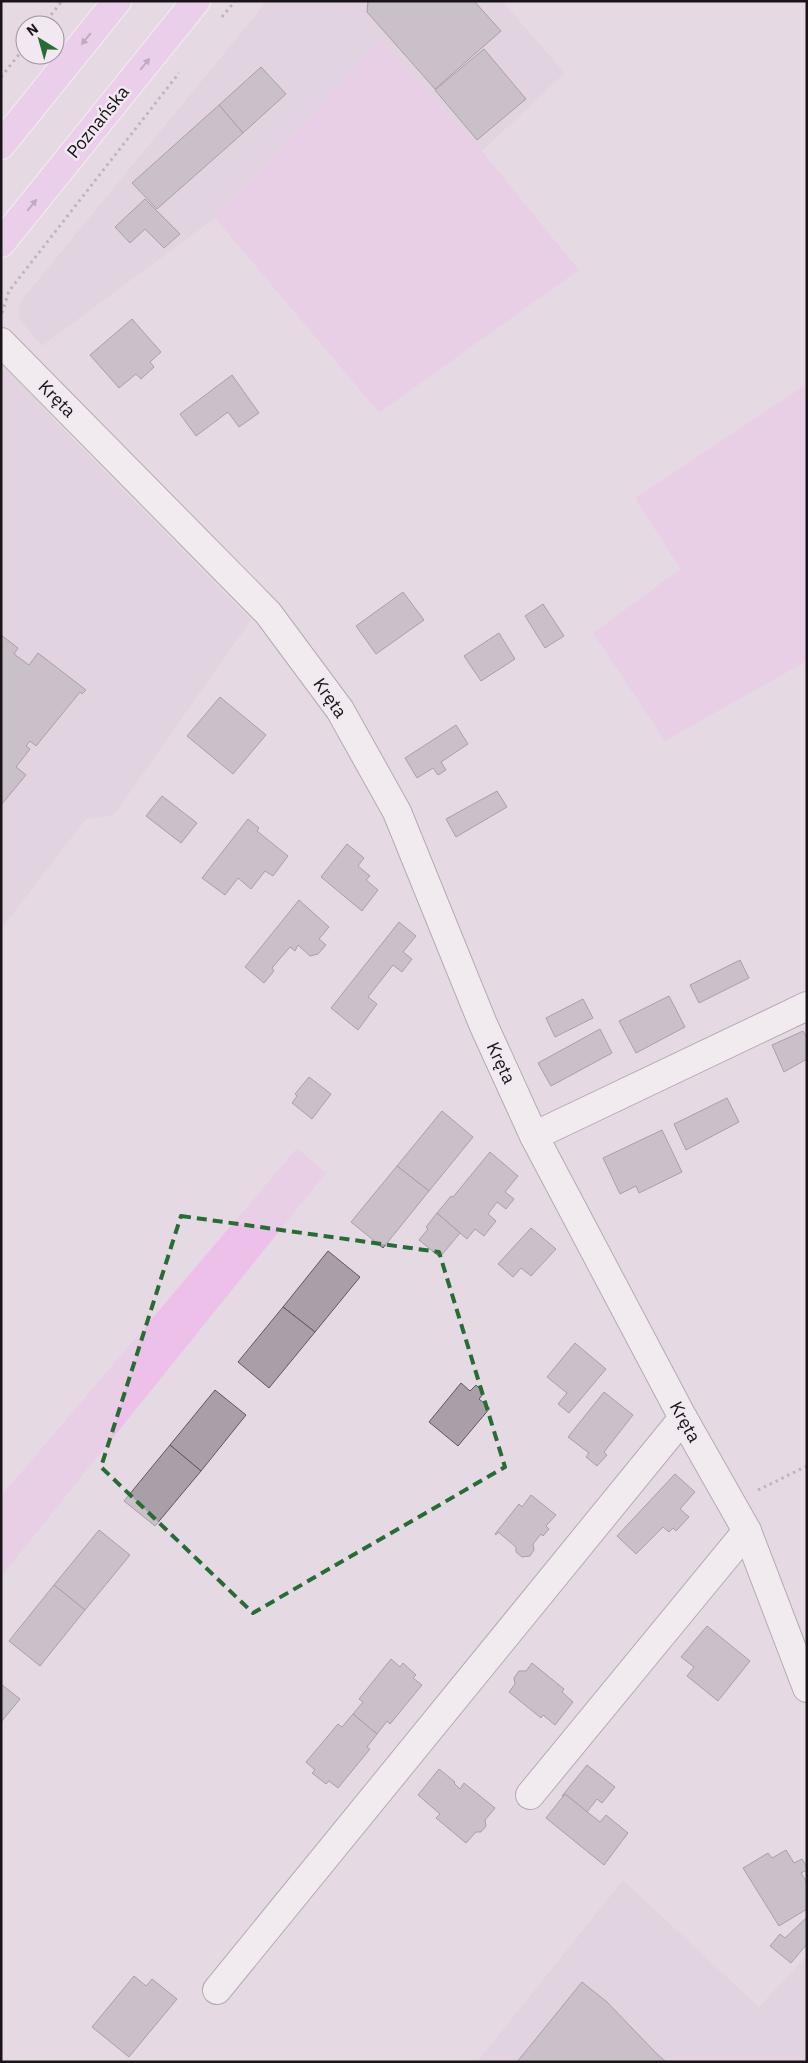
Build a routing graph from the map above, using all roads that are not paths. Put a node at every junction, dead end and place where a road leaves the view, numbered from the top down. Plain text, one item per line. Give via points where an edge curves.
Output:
1 (117, 1) edge
2 (196, 1) edge
3 (1, 145) edge
4 (1, 243) edge
5 (1, 342) edge
6 (807, 1006) edge
7 (534, 1136) junction
8 (683, 1418) junction
9 (747, 1531) junction
10 (807, 1688) edge
11 (530, 1795) dead end
12 (217, 1990) dead end

1 -> 3 main road
4 -> 2 main road, Poznańska
5 - 7 street, Kręta via 268,613 340,710 397,812 483,1024
6 - 7 street
7 - 8 street, Kręta
8 - 9 street, Kręta
8 - 12 street
9 - 10 street, Kręta
9 - 11 street

